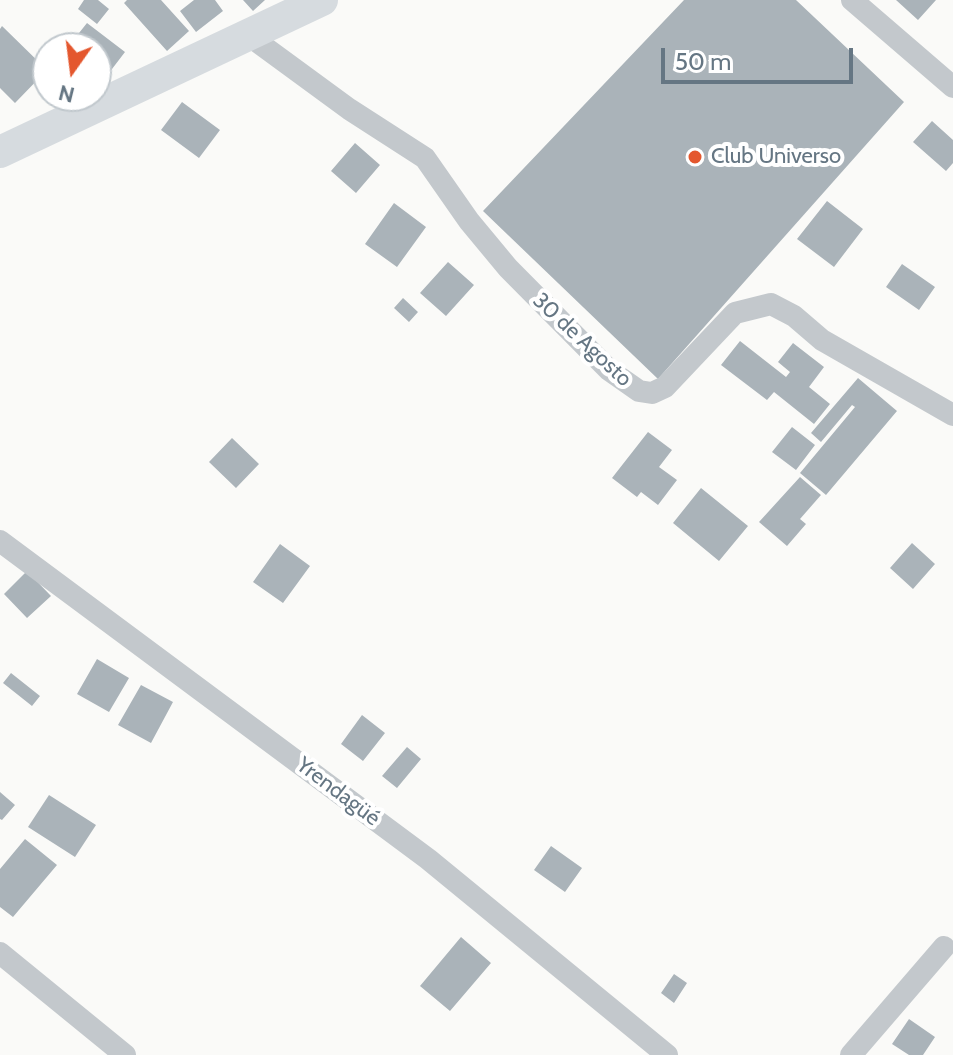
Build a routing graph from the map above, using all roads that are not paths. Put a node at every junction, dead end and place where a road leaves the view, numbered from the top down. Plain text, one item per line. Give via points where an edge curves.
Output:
1 (322, 0) edge
2 (852, 0) edge
3 (248, 35) junction
4 (953, 87) edge
5 (0, 152) edge
6 (953, 415) edge
7 (0, 541) edge
8 (944, 947) dead end
9 (0, 953) edge
10 (125, 1055) edge
11 (667, 1055) edge
12 (851, 1055) edge

1 - 3 main road
2 - 4 street
3 - 5 main road
3 - 6 street, 30 de Agosto via 425,158 508,268 596,358 639,391 665,387 735,313 771,304 822,340
7 - 11 street, Yrendagüé via 428,859
8 - 12 street
9 - 10 street

